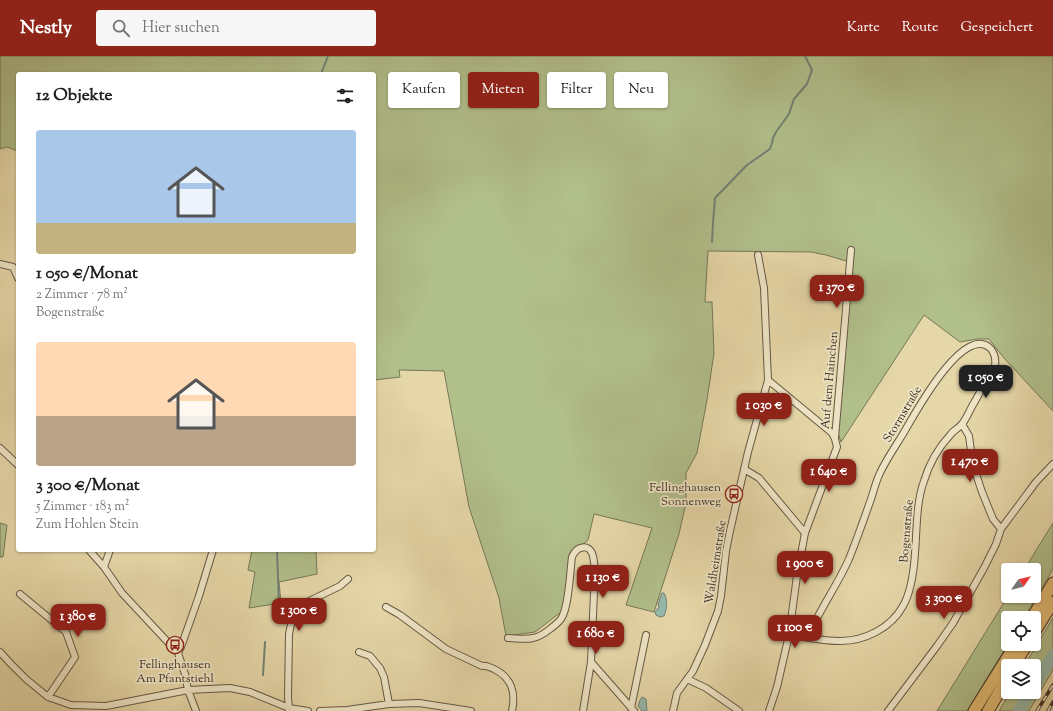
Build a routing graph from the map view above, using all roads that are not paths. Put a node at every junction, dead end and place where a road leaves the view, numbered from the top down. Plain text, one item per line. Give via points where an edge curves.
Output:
1 (851, 250) dead end
2 (758, 255) dead end
3 (16, 262) edge
4 (0, 264) edge
5 (12, 267) junction
6 (16, 274) edge
7 (993, 352) joint
8 (768, 380) junction
9 (962, 424) junction
10 (835, 439) junction
11 (0, 448) edge
12 (16, 463) edge
13 (1053, 464) edge
14 (744, 469) junction
15 (1001, 529) junction
16 (805, 533) junction
17 (91, 552) edge
18 (109, 552) edge
19 (213, 552) edge
20 (104, 567) junction
21 (348, 579) dead end
22 (1053, 583) edge
23 (20, 594) dead end
24 (1053, 602) edge
25 (386, 607) dead end
26 (1036, 611) edge
27 (1041, 622) edge
28 (646, 635) dead end
29 (789, 635) junction
30 (808, 637) junction
31 (508, 638) dead end
32 (1012, 651) edge
33 (0, 652) edge
34 (359, 652) dead end
35 (178, 653) junction
36 (591, 662) junction
37 (687, 679) junction
38 (1001, 689) edge
39 (188, 690) junction
40 (48, 697) junction
41 (389, 704) junction
42 (105, 708) edge
43 (427, 708) edge
44 (289, 709) edge
45 (347, 710) edge
46 (633, 710) edge
47 (770, 710) edge
48 (196, 711) edge
49 (308, 711) edge
50 (320, 711) edge
51 (471, 711) edge
52 (512, 711) edge
53 (583, 711) edge
54 (672, 711) edge
55 (739, 711) edge
56 (888, 711) edge
57 (974, 711) edge
58 (988, 711) edge

1 - 10 street, Auf dem Hainchen
2 - 8 street, Waldheimstraße via 764,288
3 - 5 street
4 - 5 street
5 - 6 street
7 - 9 street, Bogenstraße via 995,366
7 - 30 street, Stormstraße via 988,346 981,344 974,344 968,348 946,367 922,401 879,474 849,558
8 - 10 street via 832,432
8 - 14 street, Waldheimstraße
9 - 15 street via 969,436 972,458 982,492 993,519
9 - 30 street, Bogenstraße via 952,433 931,462 923,482 910,589 903,606 893,620 871,635 853,640
10 - 16 street, Auf dem Hainchen via 836,446
11 - 12 street
13 - 15 street via 1036,482
14 - 16 street via 759,478
14 - 37 street, Waldheimstraße via 726,551 718,610 699,658
15 - 56 street via 984,568 953,623
16 - 29 street, Auf dem Hainchen
17 - 20 street
18 - 20 street
19 - 35 street
20 - 35 street via 122,593
21 - 44 street via 340,586 304,604 293,615 289,634
22 - 26 highway
23 - 40 street via 66,632 75,657
24 - 27 highway
25 - 52 street via 446,649 503,675 513,692
28 - 46 street
29 - 30 street, Bogenstraße
29 - 47 street, Auf dem Hainchen
31 - 36 street via 537,637 555,626 562,618 567,602 572,557 580,547 586,547 593,555 595,569
32 - 57 highway
33 - 40 street
34 - 41 street via 370,656 380,668
35 - 39 street
36 - 46 street
36 - 53 street
37 - 54 street via 677,693
37 - 55 street via 706,688
38 - 58 highway
39 - 42 street
39 - 44 street via 239,689
39 - 48 street
40 - 42 street via 71,705
41 - 43 street via 419,703
41 - 45 street
43 - 51 street
44 - 49 street
45 - 50 street

